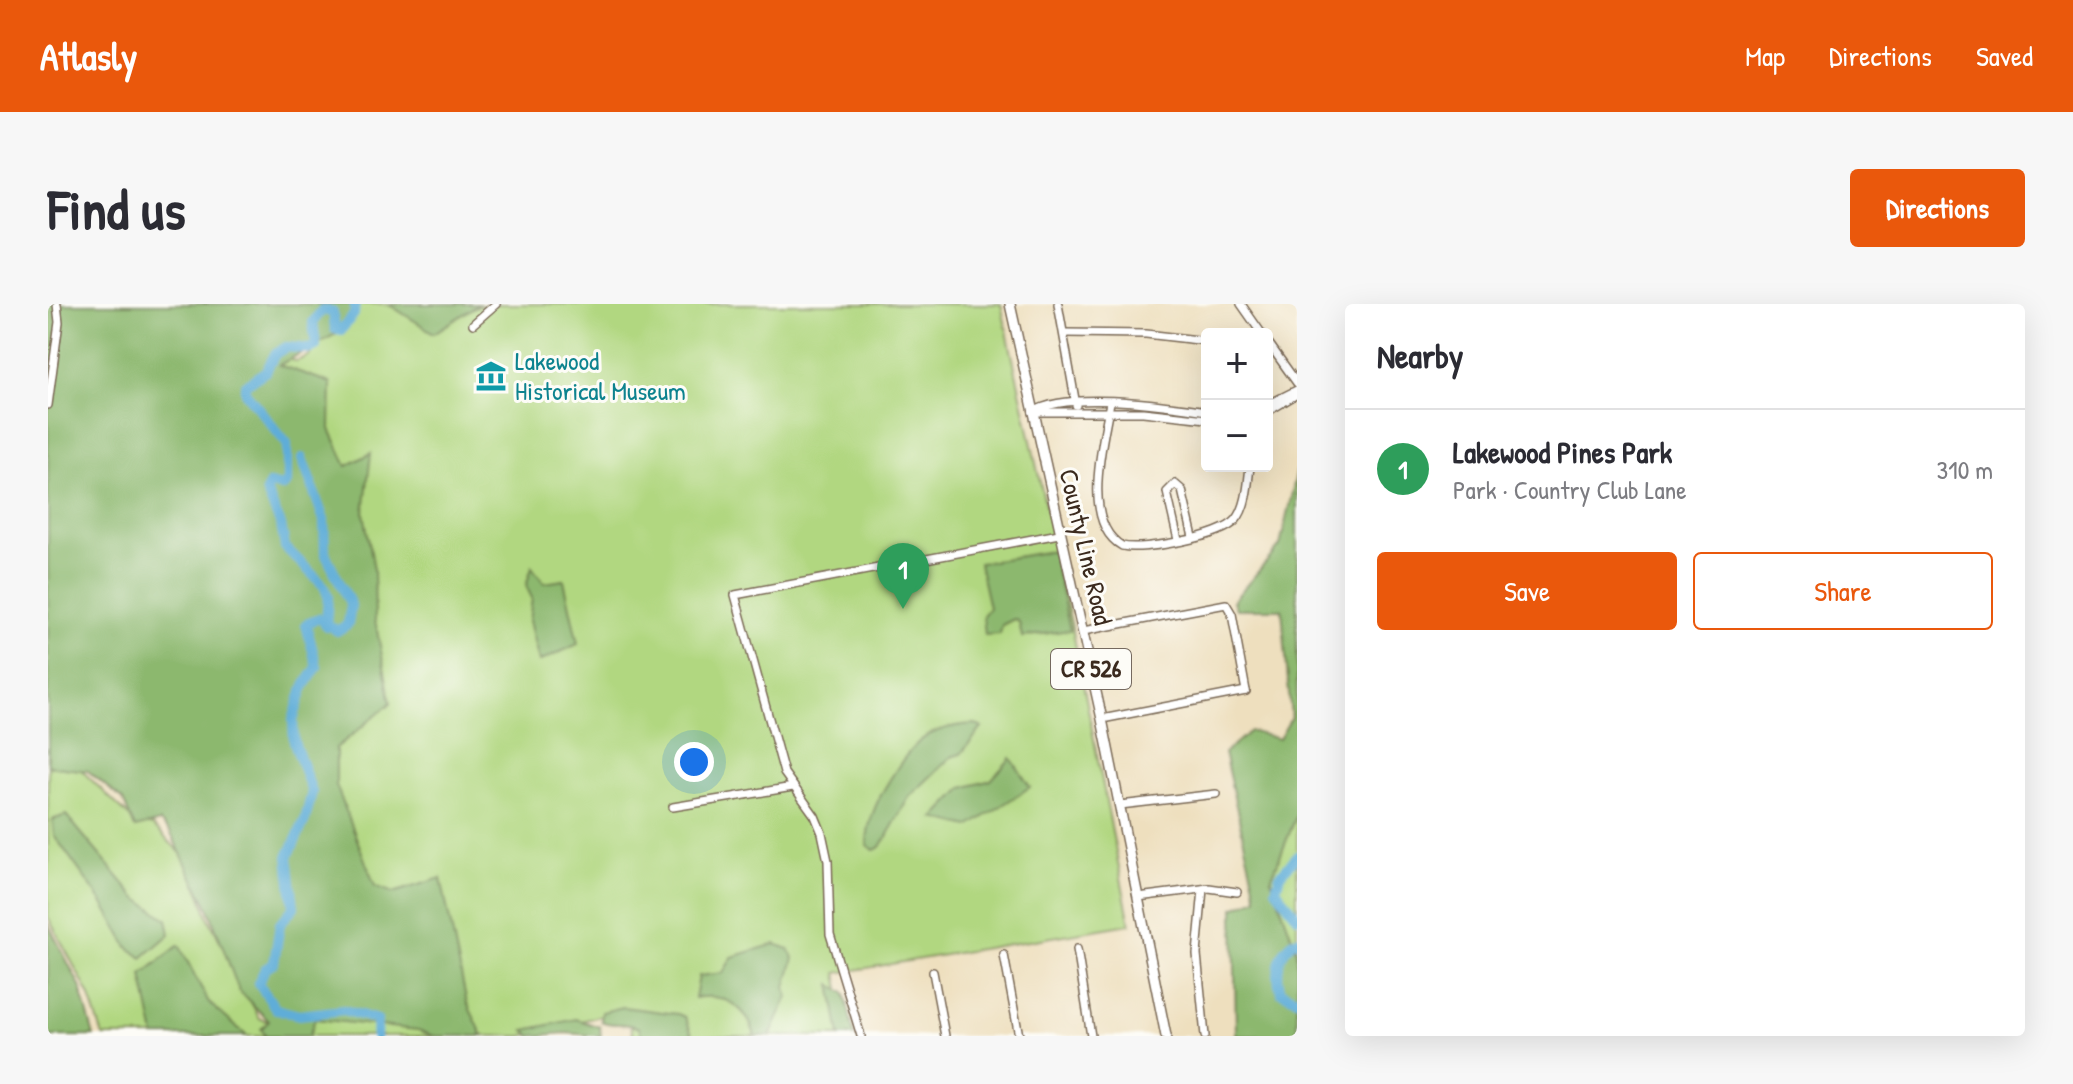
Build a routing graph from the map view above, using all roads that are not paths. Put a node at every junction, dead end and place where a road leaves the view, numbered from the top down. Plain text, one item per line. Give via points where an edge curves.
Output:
1 (57, 304) edge
2 (496, 304) edge
3 (1010, 304) edge
4 (1058, 304) edge
5 (1241, 304) edge
6 (473, 324) dead end
7 (1256, 328) edge
8 (1065, 333) junction
9 (1201, 340) edge
10 (1273, 349) edge
11 (1297, 383) edge
12 (1297, 392) edge
13 (1075, 402) junction
14 (1273, 402) edge
15 (48, 405) edge
16 (1110, 407) junction
17 (1273, 408) edge
18 (1201, 410) edge
19 (1077, 411) junction
20 (1033, 412) junction
21 (1201, 418) edge
22 (1249, 472) edge
23 (1059, 534) junction
24 (1193, 537) junction
25 (1178, 540) junction
26 (1083, 631) junction
27 (1246, 691) junction
28 (1254, 697) dead end
29 (1102, 719) junction
30 (793, 787) junction
31 (1216, 794) dead end
32 (1120, 805) junction
33 (673, 807) dead end
34 (1203, 889) junction
35 (1237, 892) dead end
36 (1138, 897) junction
37 (1077, 949) dead end
38 (1004, 955) dead end
39 (933, 972) dead end
40 (861, 1036) edge
41 (945, 1036) edge
42 (1019, 1036) edge
43 (1091, 1036) edge
44 (1166, 1036) edge
45 (1205, 1036) edge

1 - 15 street
2 - 6 street
3 - 20 main road, County Line Road / CR 526
4 - 8 street
5 - 7 street
8 - 9 street
8 - 13 street
10 - 11 street
12 - 14 street
12 - 17 street
13 - 16 street
13 - 19 street
13 - 20 street via 1045,405
16 - 18 street via 1152,403
16 - 19 street
16 - 21 street
16 - 25 street via 1097,482 1109,534 1131,548
19 - 20 street
20 - 23 main road, County Line Road / CR 526
22 - 24 street via 1238,517 1228,528
23 - 26 main road, County Line Road / CR 526
23 - 30 street via 735,595 784,773
24 - 25 street
24 - 25 street via 1182,490 1175,484 1167,492
26 - 27 street via 1226,604
26 - 29 main road, County Line Road / CR 526
27 - 28 street
27 - 29 street
29 - 32 main road, County Line Road / CR 526
30 - 33 street
30 - 40 street via 822,833 830,934
31 - 32 street
32 - 36 main road, County Line Road / CR 526
34 - 35 street
34 - 36 street
34 - 45 street via 1197,954
36 - 44 main road, County Line Road / CR 526
37 - 43 street
38 - 42 street
39 - 41 street

